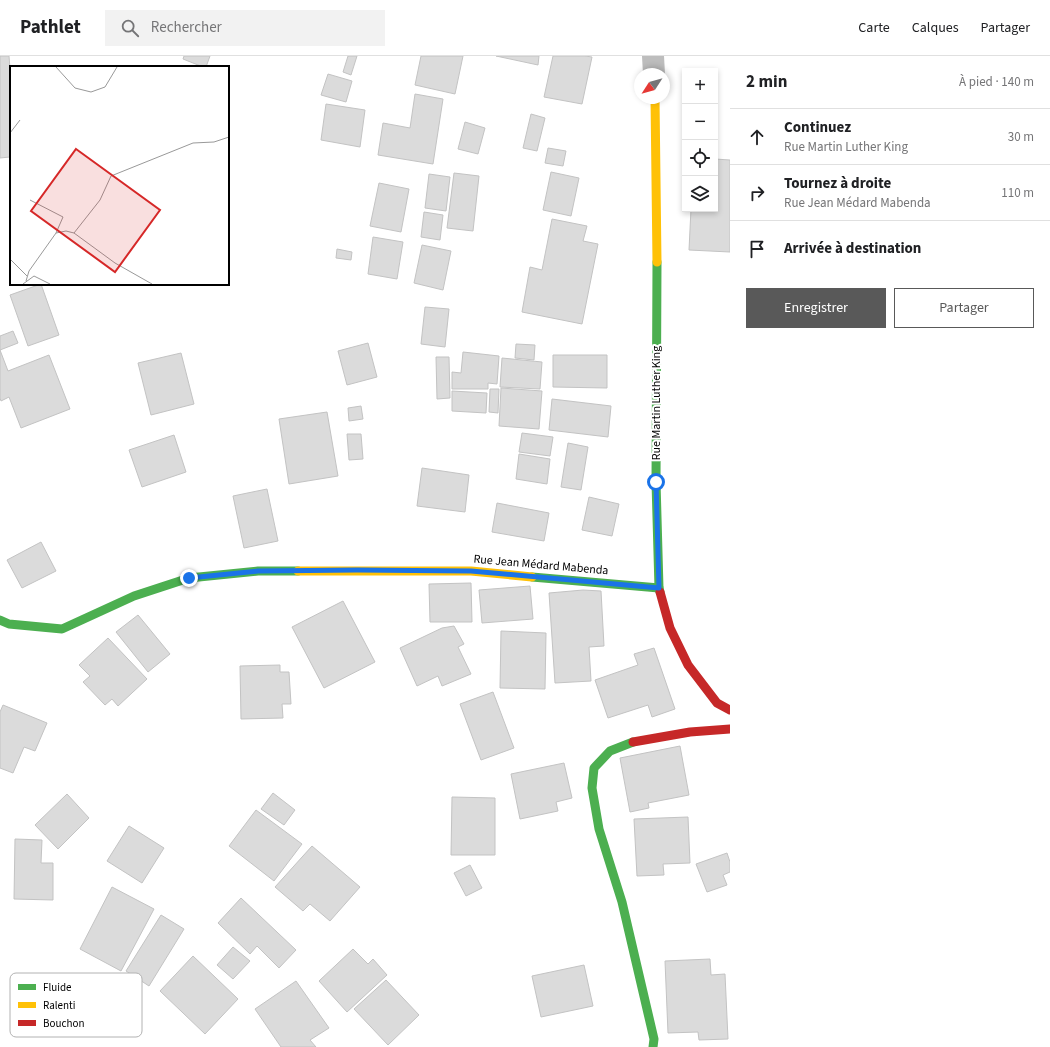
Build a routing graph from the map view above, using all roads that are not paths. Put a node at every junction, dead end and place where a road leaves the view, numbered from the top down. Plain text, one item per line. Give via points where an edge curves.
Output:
1 (653, 56) edge
2 (654, 68) edge
3 (655, 104) edge
4 (659, 588) junction
5 (0, 620) edge
6 (730, 710) edge
7 (730, 729) edge
8 (653, 1047) edge

1 - 2 street
3 - 4 street, Rue Martin Luther King via 656,482
4 - 5 street, Rue Jean Médard Mabenda via 471,571 258,571 189,578 134,596 62,628 9,624
4 - 6 street, Rue Martin Luther King via 670,628 688,665 717,703
7 - 8 street via 690,732 631,742 610,751 594,768 592,788 599,829 622,902 654,1039

